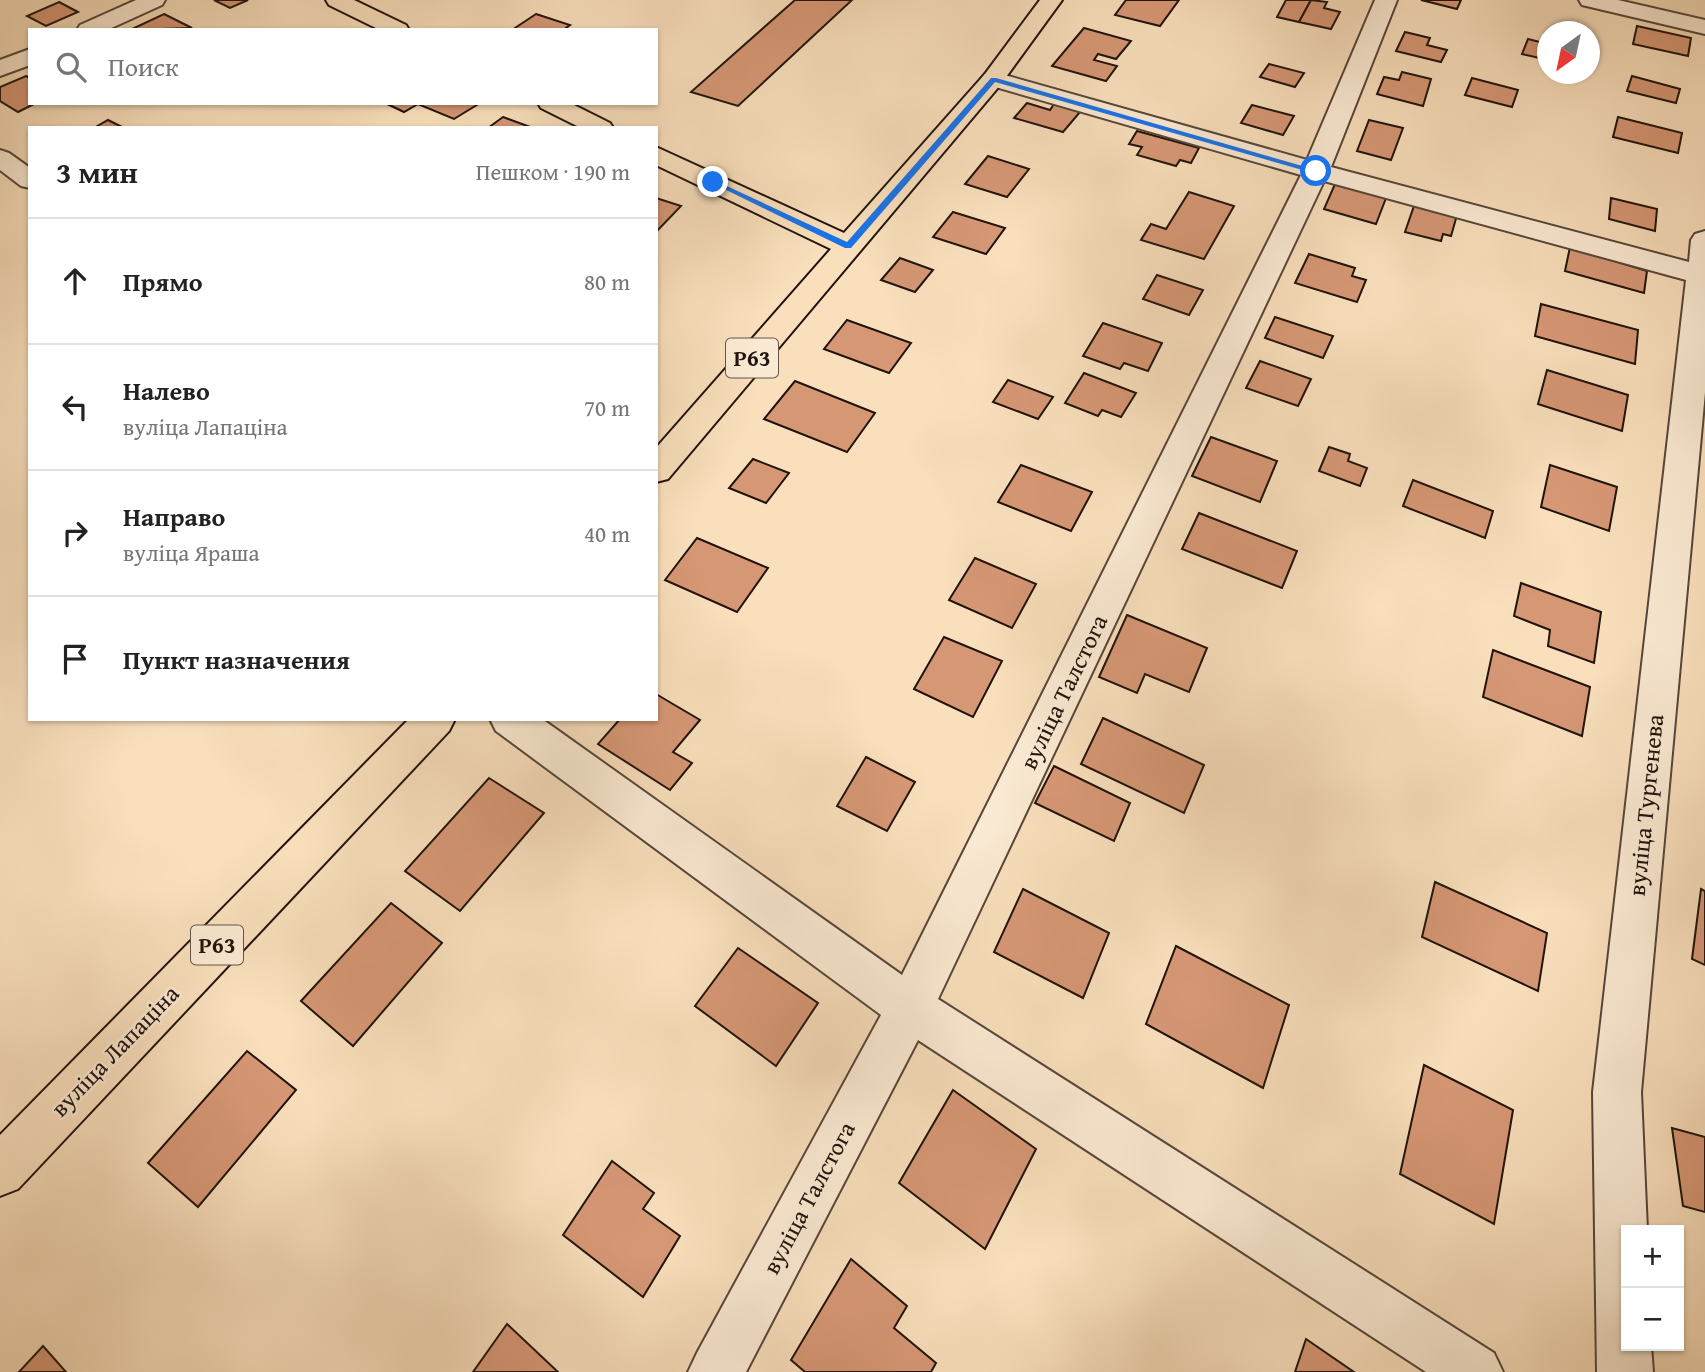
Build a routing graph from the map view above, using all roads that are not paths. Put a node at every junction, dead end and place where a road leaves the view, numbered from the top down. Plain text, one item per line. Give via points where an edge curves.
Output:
1 (154, 0) edge
2 (337, 0) edge
3 (1051, 0) edge
4 (1386, 0) edge
5 (1590, 0) edge
6 (1705, 27) edge
7 (92, 28) edge
8 (394, 28) edge
9 (28, 57) edge
10 (0, 69) edge
11 (993, 79) junction
12 (554, 105) edge
13 (597, 126) edge
14 (658, 156) edge
15 (0, 158) edge
16 (1316, 171) junction
17 (28, 179) edge
18 (848, 246) junction
19 (1704, 264) edge
20 (658, 468) edge
21 (433, 721) edge
22 (513, 721) edge
23 (911, 1008) junction
24 (0, 1171) edge
25 (716, 1372) edge
26 (1475, 1372) edge
27 (1625, 1372) edge

1 - 7 street
2 - 8 main road
3 - 11 main road, Р63
4 - 16 street, вуліца Талстога
5 - 6 street
9 - 10 street
11 - 16 street
11 - 18 main road, Р63
12 - 13 main road
14 - 18 main road
15 - 17 street
16 - 19 street
16 - 23 street, вуліца Талстога
18 - 20 main road, Р63
19 - 27 street, вуліца Тургенева via 1617,1092
21 - 24 main road, вуліца Лапаціна / Р63
22 - 23 street
23 - 25 street, вуліца Талстога
23 - 26 street

